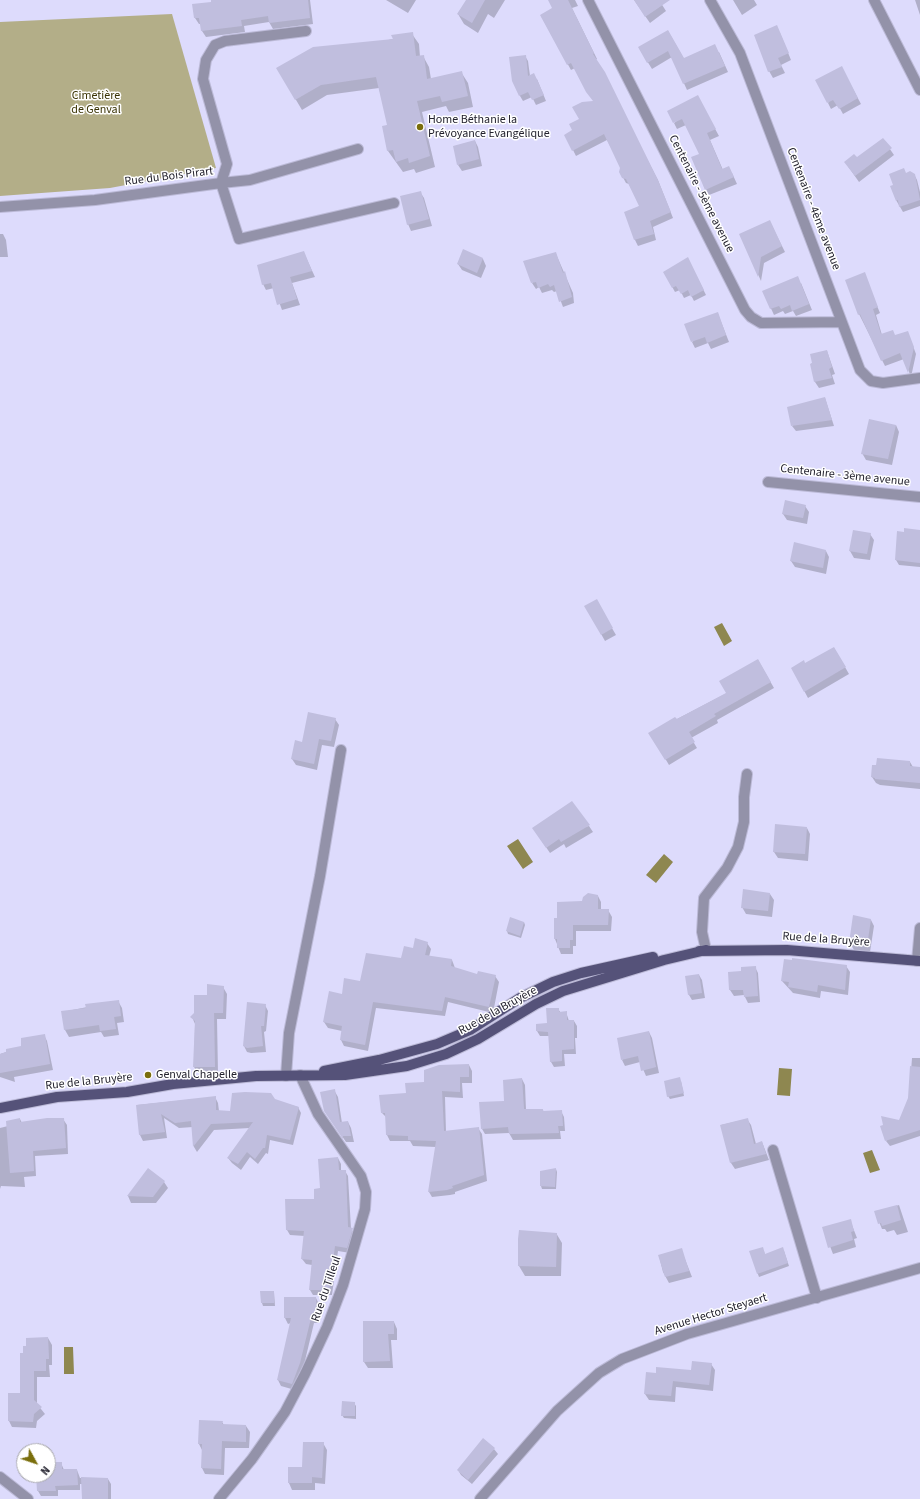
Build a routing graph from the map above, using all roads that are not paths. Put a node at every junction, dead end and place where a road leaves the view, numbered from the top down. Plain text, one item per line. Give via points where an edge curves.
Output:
1 (588, 0) edge
2 (710, 0) edge
3 (874, 0) edge
4 (306, 31) dead end
5 (920, 90) edge
6 (358, 148) dead end
7 (221, 183) junction
8 (394, 203) dead end
9 (0, 207) edge
10 (841, 322) junction
11 (920, 378) edge
12 (768, 482) dead end
13 (920, 497) edge
14 (341, 750) dead end
15 (747, 774) dead end
16 (920, 928) edge
17 (706, 950) junction
18 (918, 961) edge
19 (300, 1075) junction
20 (286, 1076) junction
21 (0, 1108) edge
22 (773, 1150) dead end
23 (920, 1268) edge
24 (817, 1298) junction
25 (0, 1477) edge
26 (28, 1499) edge
27 (219, 1499) edge
28 (480, 1499) edge

1 - 10 street, Centenaire - 5ème avenue via 748,314 761,323
2 - 10 street, Centenaire - 4ème avenue via 740,53
3 - 5 street
4 - 7 street via 225,41 215,46 206,60 203,79 227,164
6 - 7 street via 250,180
7 - 8 street, Rue du Bois Pirart via 239,239
7 - 9 street, Rue du Bois Pirart via 95,200
10 - 11 street, Centenaire - 4ème avenue via 860,370 871,381 883,383
12 - 13 street, Centenaire - 3ème avenue
14 - 20 street via 319,884 289,1033
15 - 17 street via 744,822 738,847 728,868 704,898 702,932
16 - 18 street
17 - 18 main road, Rue de la Bruyère via 787,950
17 - 19 main road, Rue de la Bruyère via 686,951 580,973 540,988 470,1030 437,1044 379,1060
19 - 20 main road, Rue de la Bruyère
19 - 27 street, Rue du Tilleul via 318,1114 361,1176 366,1192 365,1209 343,1285 305,1374 285,1412 252,1459
20 - 21 main road, Rue de la Bruyère via 191,1082 127,1092 57,1097
22 - 24 street
23 - 24 street, Avenue Hector Steyaert
24 - 28 street, Avenue Hector Steyaert via 687,1334 622,1359 599,1373 558,1411
25 - 26 street

